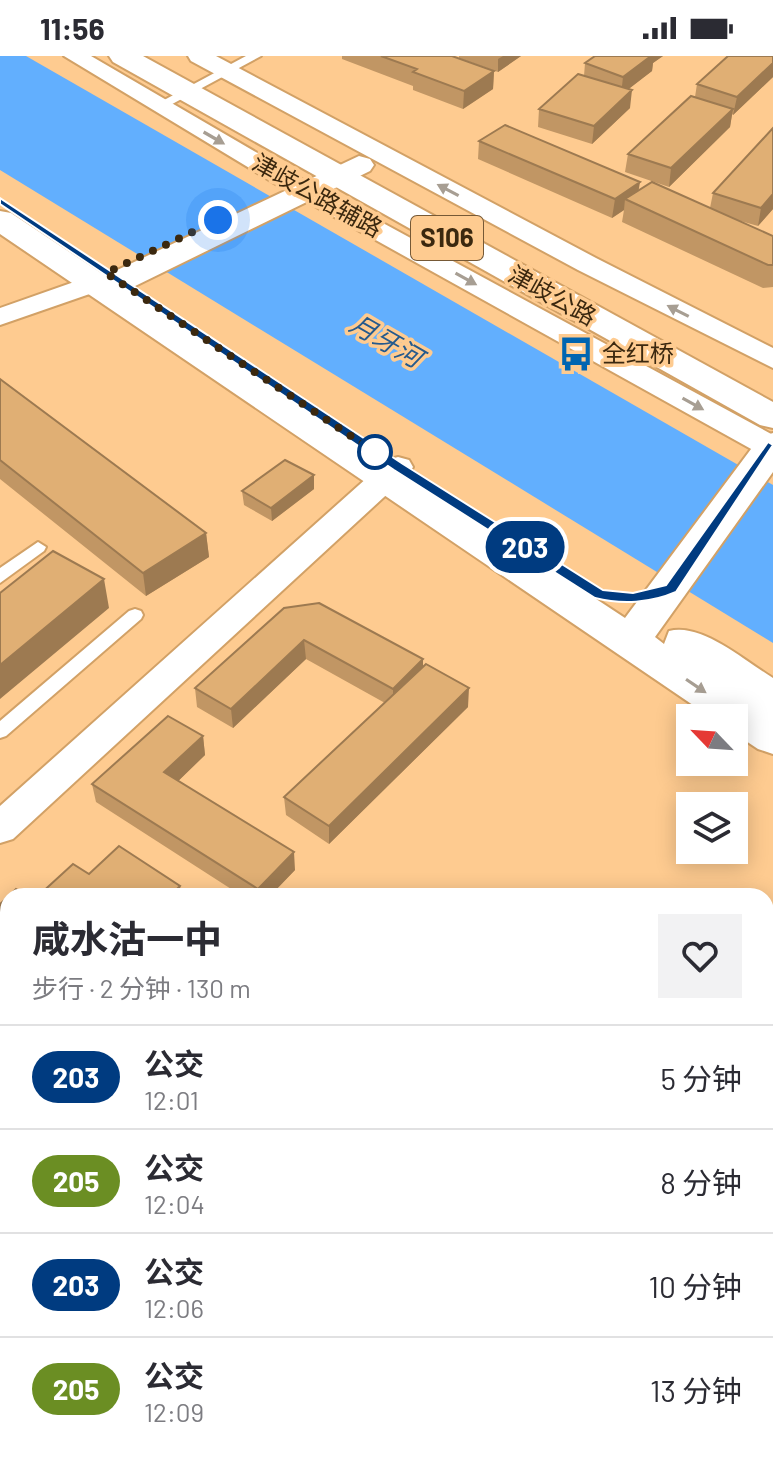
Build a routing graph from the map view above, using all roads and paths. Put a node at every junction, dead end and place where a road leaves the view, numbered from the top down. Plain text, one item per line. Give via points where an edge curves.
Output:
1 (75, 56) edge
2 (123, 56) edge
3 (161, 56) edge
4 (255, 56) edge
5 (196, 82) edge
6 (314, 180) junction
7 (0, 201) edge
8 (0, 220) edge
9 (121, 273) junction
10 (0, 317) edge
11 (773, 359) edge
12 (773, 391) edge
13 (770, 454) edge
14 (392, 473) junction
15 (38, 547) dead end
16 (0, 577) edge
17 (592, 603) junction
18 (135, 615) dead end
19 (658, 622) junction
20 (773, 699) edge
21 (0, 731) edge
22 (773, 737) edge
23 (0, 828) edge

1 - 5 street
2 - 5 street, 津歧公路 / S106
3 - 5 street, 津歧公路 / S106
4 - 5 lane
5 - 6 street, 津歧公路 / S106
11 -> 5 street via 587,264
6 - 9 street
6 - 12 street, 津歧公路 / S106
6 -> 13 street, 津歧公路 / S106
7 - 9 street
8 - 9 street
9 - 10 street
9 - 14 street
13 - 19 street
14 - 17 street
14 - 23 street
15 - 16 lane
17 - 19 street
17 - 19 street via 658,594
18 - 21 lane
19 - 20 street
19 -> 22 street

